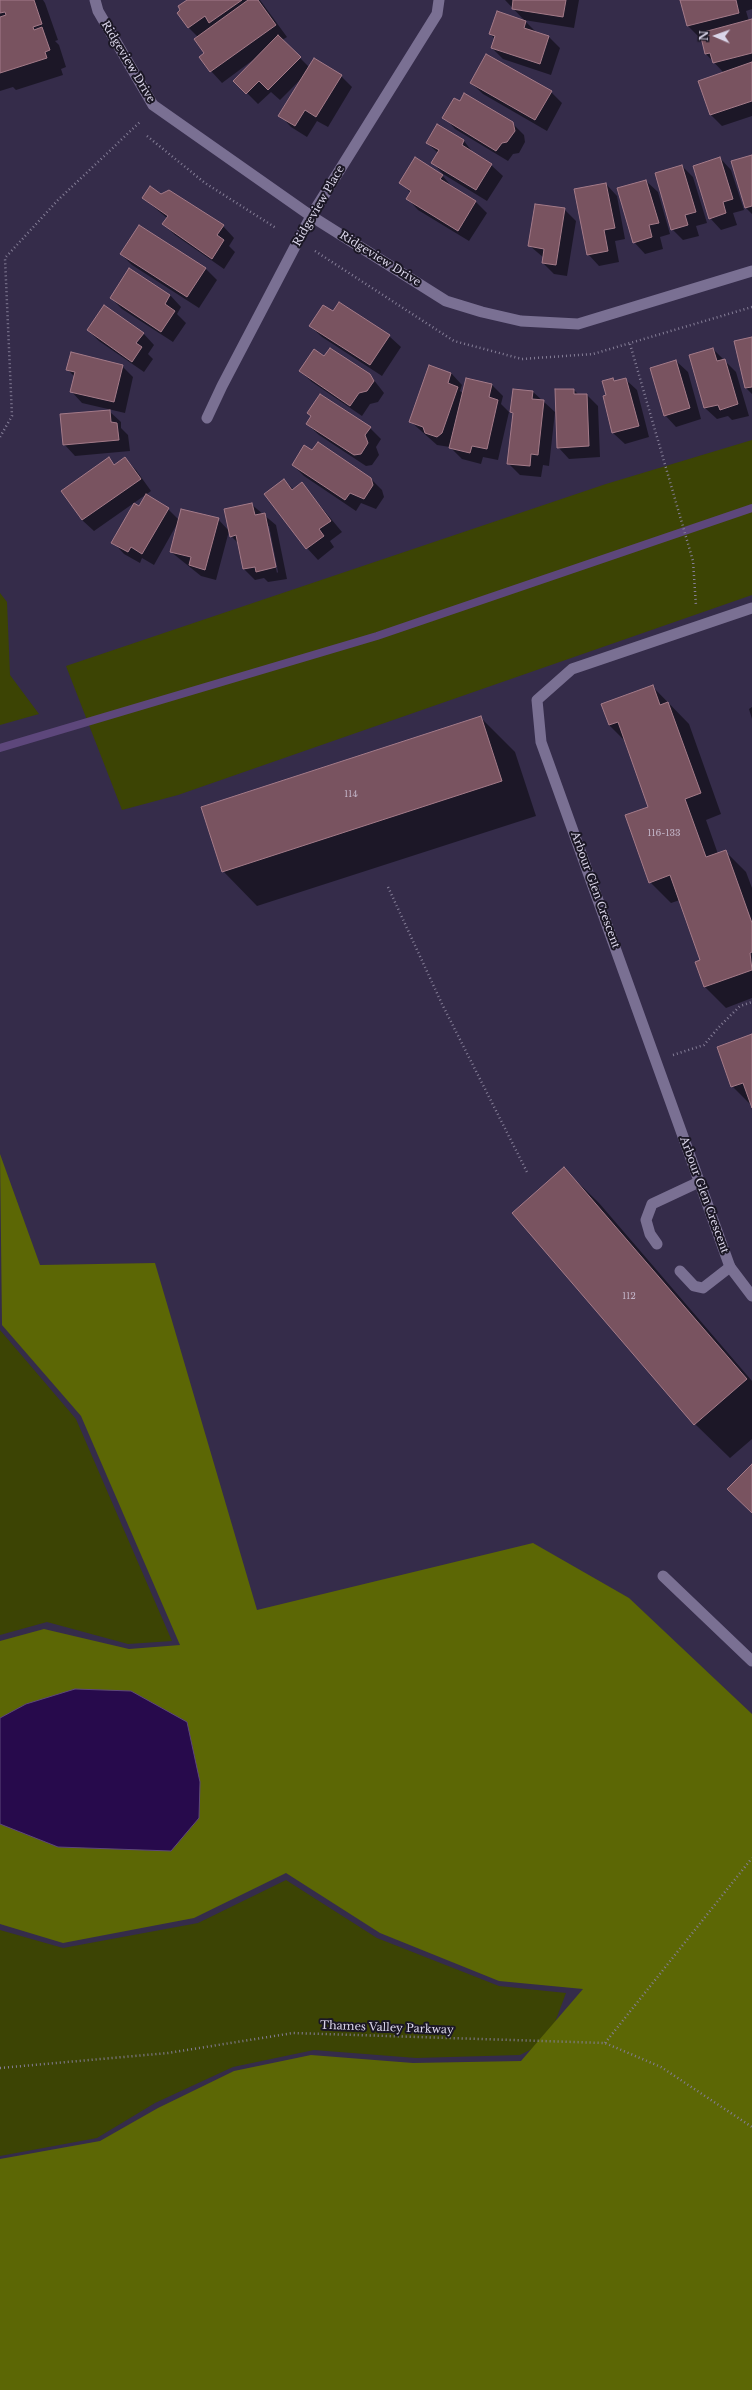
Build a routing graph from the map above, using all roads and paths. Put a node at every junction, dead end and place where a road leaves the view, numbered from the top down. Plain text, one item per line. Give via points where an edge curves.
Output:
1 (95, 0) edge
2 (439, 0) edge
3 (142, 120) dead end
4 (147, 136) dead end
5 (311, 216) junction
6 (276, 228) dead end
7 (752, 271) edge
8 (630, 344) dead end
9 (207, 418) dead end
10 (0, 437) edge
11 (752, 608) edge
12 (697, 626) junction
13 (388, 887) dead end
14 (752, 1002) edge
15 (656, 1061) junction
16 (528, 1174) dead end
17 (699, 1182) junction
18 (657, 1244) dead end
19 (730, 1267) junction
20 (680, 1271) dead end
21 (752, 1296) edge
22 (663, 1576) dead end
23 (752, 1661) edge
24 (752, 1858) edge
25 (605, 2042) junction
26 (0, 2068) edge
27 (752, 2127) edge

1 - 5 street, Ridgeview Drive via 98,11 153,104
2 - 5 street, Ridgeview Place via 438,14
3 - 10 path via 58,200 5,258 12,416
4 - 6 path via 205,183
5 - 7 street, Ridgeview Drive via 446,301 521,321 578,324
5 - 9 street, Ridgeview Place
8 - 12 path via 693,561
11 - 12 street, Arbour Glen Crescent
12 - 15 street, Arbour Glen Crescent via 572,669 537,700 541,742
13 - 16 path via 442,1004
14 - 15 path via 740,1006 704,1045
15 - 17 street, Arbour Glen Crescent
17 - 18 street via 652,1204 646,1220 650,1234
17 - 19 street, Arbour Glen Crescent
19 - 20 street via 703,1288 694,1286
19 - 21 street, Arbour Glen Crescent
22 - 23 street
24 - 25 path
25 - 26 path, Thames Valley Parkway via 293,2033 168,2053
25 - 27 path, Thames Valley Parkway via 661,2067

